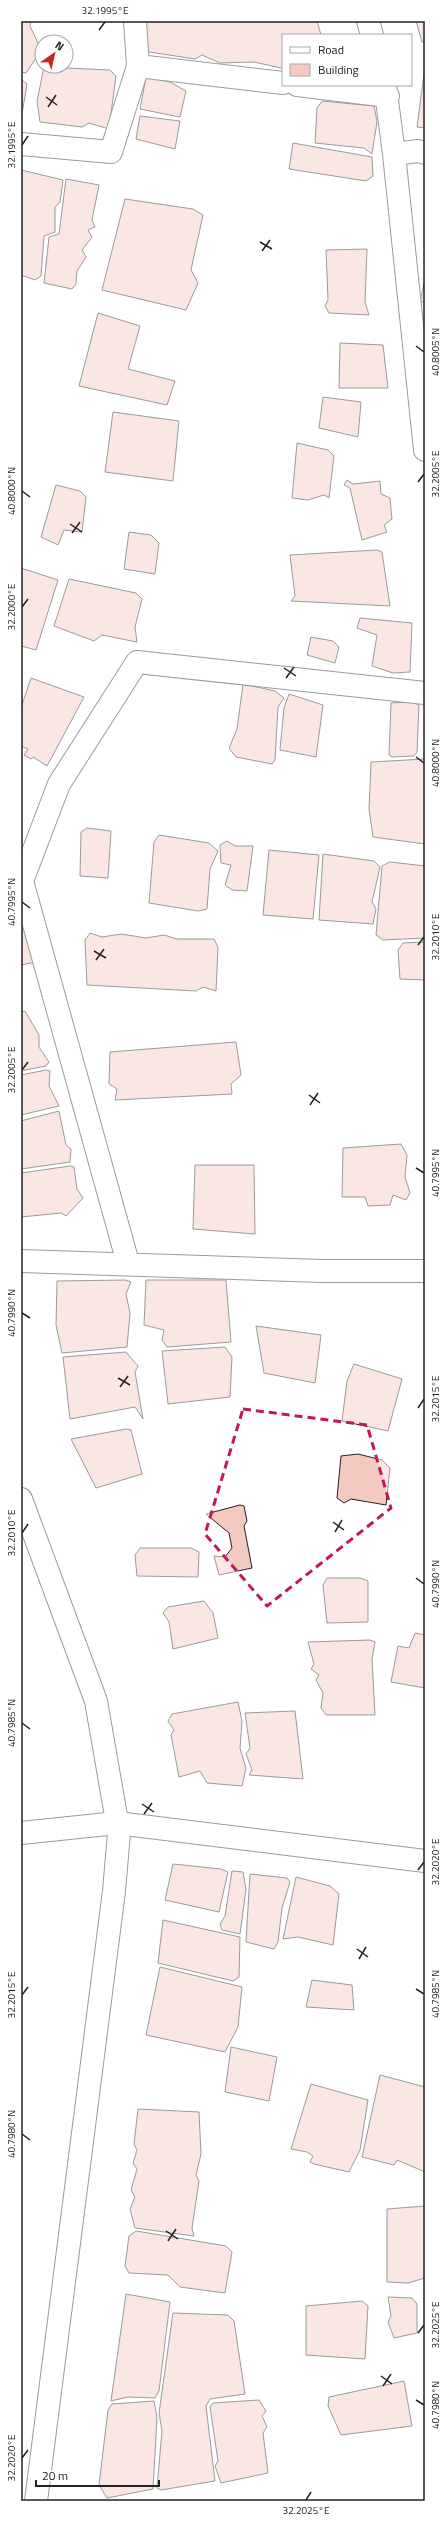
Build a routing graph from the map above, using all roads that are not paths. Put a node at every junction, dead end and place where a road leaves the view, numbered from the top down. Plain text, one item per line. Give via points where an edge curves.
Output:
1 (135, 21) edge
2 (368, 21) edge
3 (372, 34) edge
4 (138, 66) junction
5 (282, 83) edge
6 (315, 86) edge
7 (386, 90) edge
8 (21, 144) edge
9 (425, 153) edge
10 (394, 154) junction
11 (425, 450) edge
12 (425, 693) edge
13 (21, 1262) edge
14 (128, 1263) junction
15 (425, 1271) edge
16 (21, 1499) edge
17 (117, 1823) junction
18 (21, 1833) edge
19 (425, 1862) edge
20 (36, 2501) edge

1 - 4 street
2 - 3 street
4 - 5 street
4 - 8 street via 111,152
6 - 7 street
7 - 10 street
9 - 10 street via 418,151
10 - 11 street
12 - 14 street via 137,662 59,784 22,881
13 - 14 street
14 - 15 street via 322,1271
16 - 17 street via 96,1701
17 - 18 street
17 - 19 street
17 - 20 street via 119,1833 114,1891

